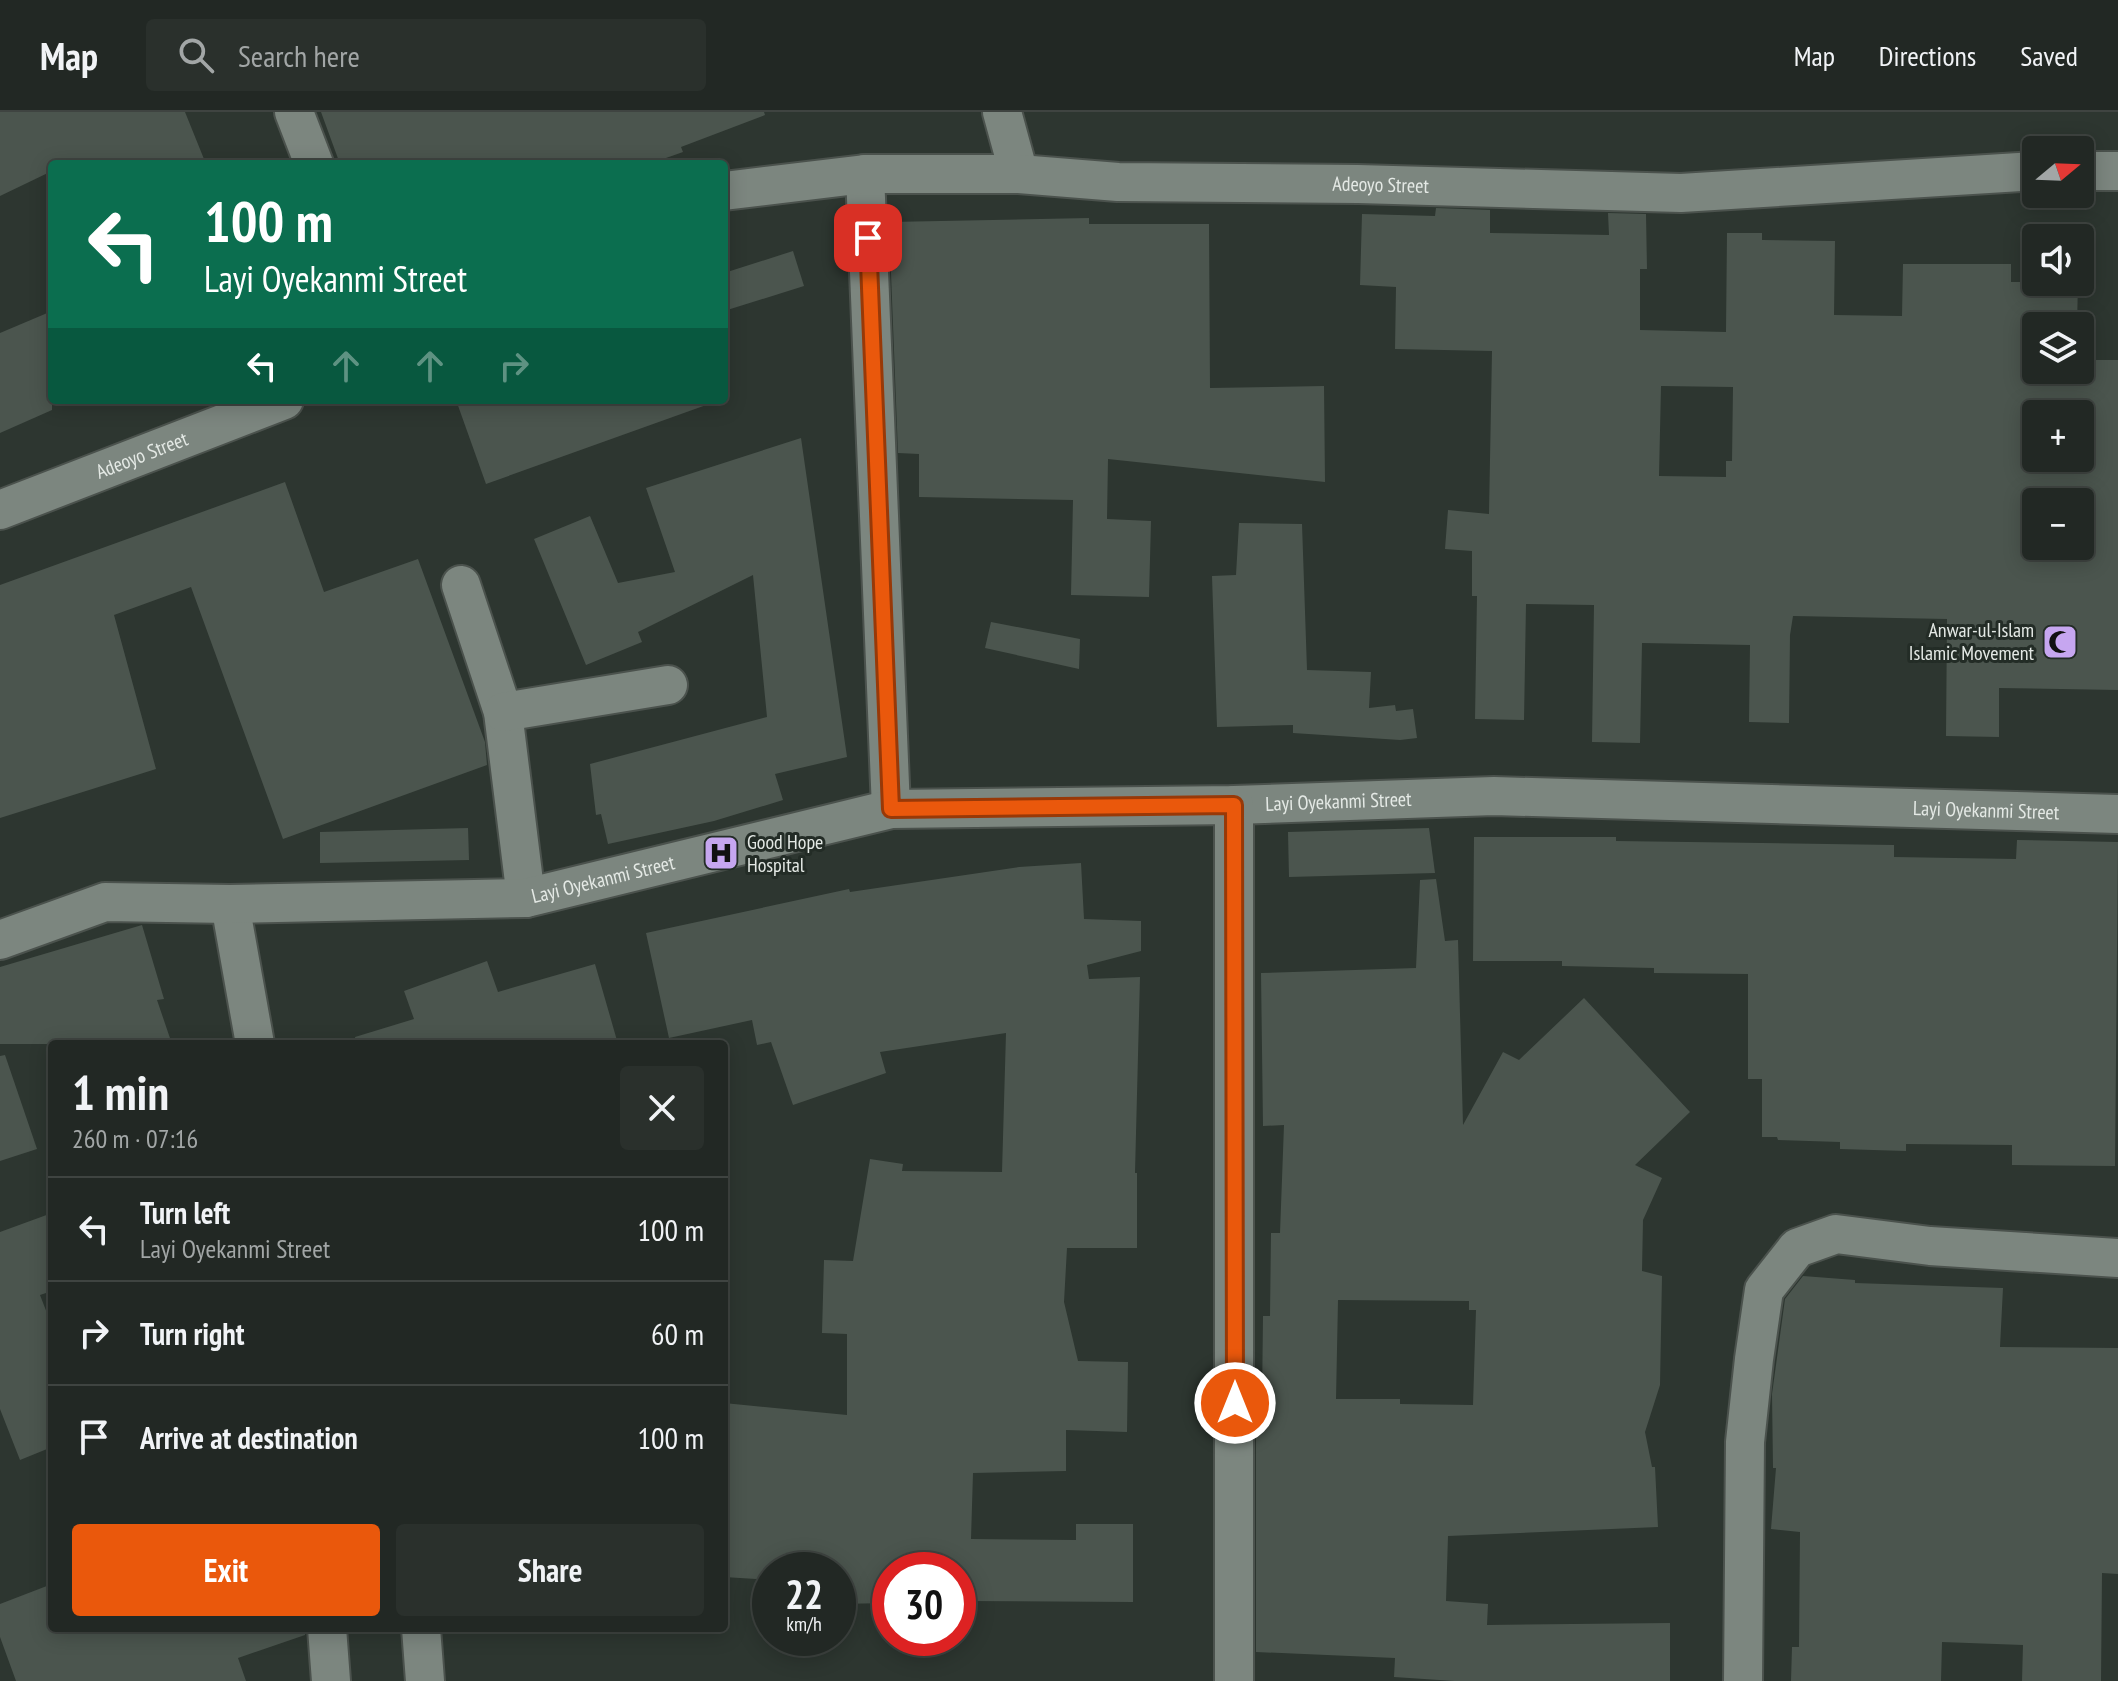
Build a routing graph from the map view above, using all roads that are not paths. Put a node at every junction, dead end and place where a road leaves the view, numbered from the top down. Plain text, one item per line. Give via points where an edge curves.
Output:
1 (294, 112) edge
2 (1002, 112) edge
3 (312, 160) edge
4 (2094, 171) edge
5 (2118, 171) edge
6 (2022, 172) edge
7 (865, 174) junction
8 (1019, 174) junction
9 (728, 191) edge
10 (274, 404) edge
11 (0, 510) edge
12 (461, 585) dead end
13 (668, 685) dead end
14 (503, 712) junction
15 (1234, 805) junction
16 (891, 809) junction
17 (2118, 814) edge
18 (526, 898) junction
19 (230, 904) junction
20 (0, 940) edge
21 (254, 1040) edge
22 (2118, 1258) edge
23 (327, 1632) edge
24 (421, 1632) edge
25 (331, 1681) edge
26 (425, 1681) edge
27 (1234, 1681) edge
28 (1743, 1681) edge

1 - 3 street
2 - 8 street
4 - 5 street
6 - 8 street, Adeoyo Street via 1681,193 1118,182
7 - 8 street, Adeoyo Street
7 - 9 street, Adeoyo Street
7 - 16 street
10 - 11 street, Adeoyo Street
12 - 14 street
13 - 14 street
14 - 18 street
15 - 16 street, Layi Oyekanmi Street
15 - 17 street, Layi Oyekanmi Street via 1494,796
15 - 27 street
16 - 18 street, Layi Oyekanmi Street
18 - 19 street, Layi Oyekanmi Street
19 - 20 street, Layi Oyekanmi Street via 105,902
19 - 21 street
22 - 28 street via 1836,1234 1797,1248 1764,1290 1754,1359 1745,1442
23 - 25 street
24 - 26 street

